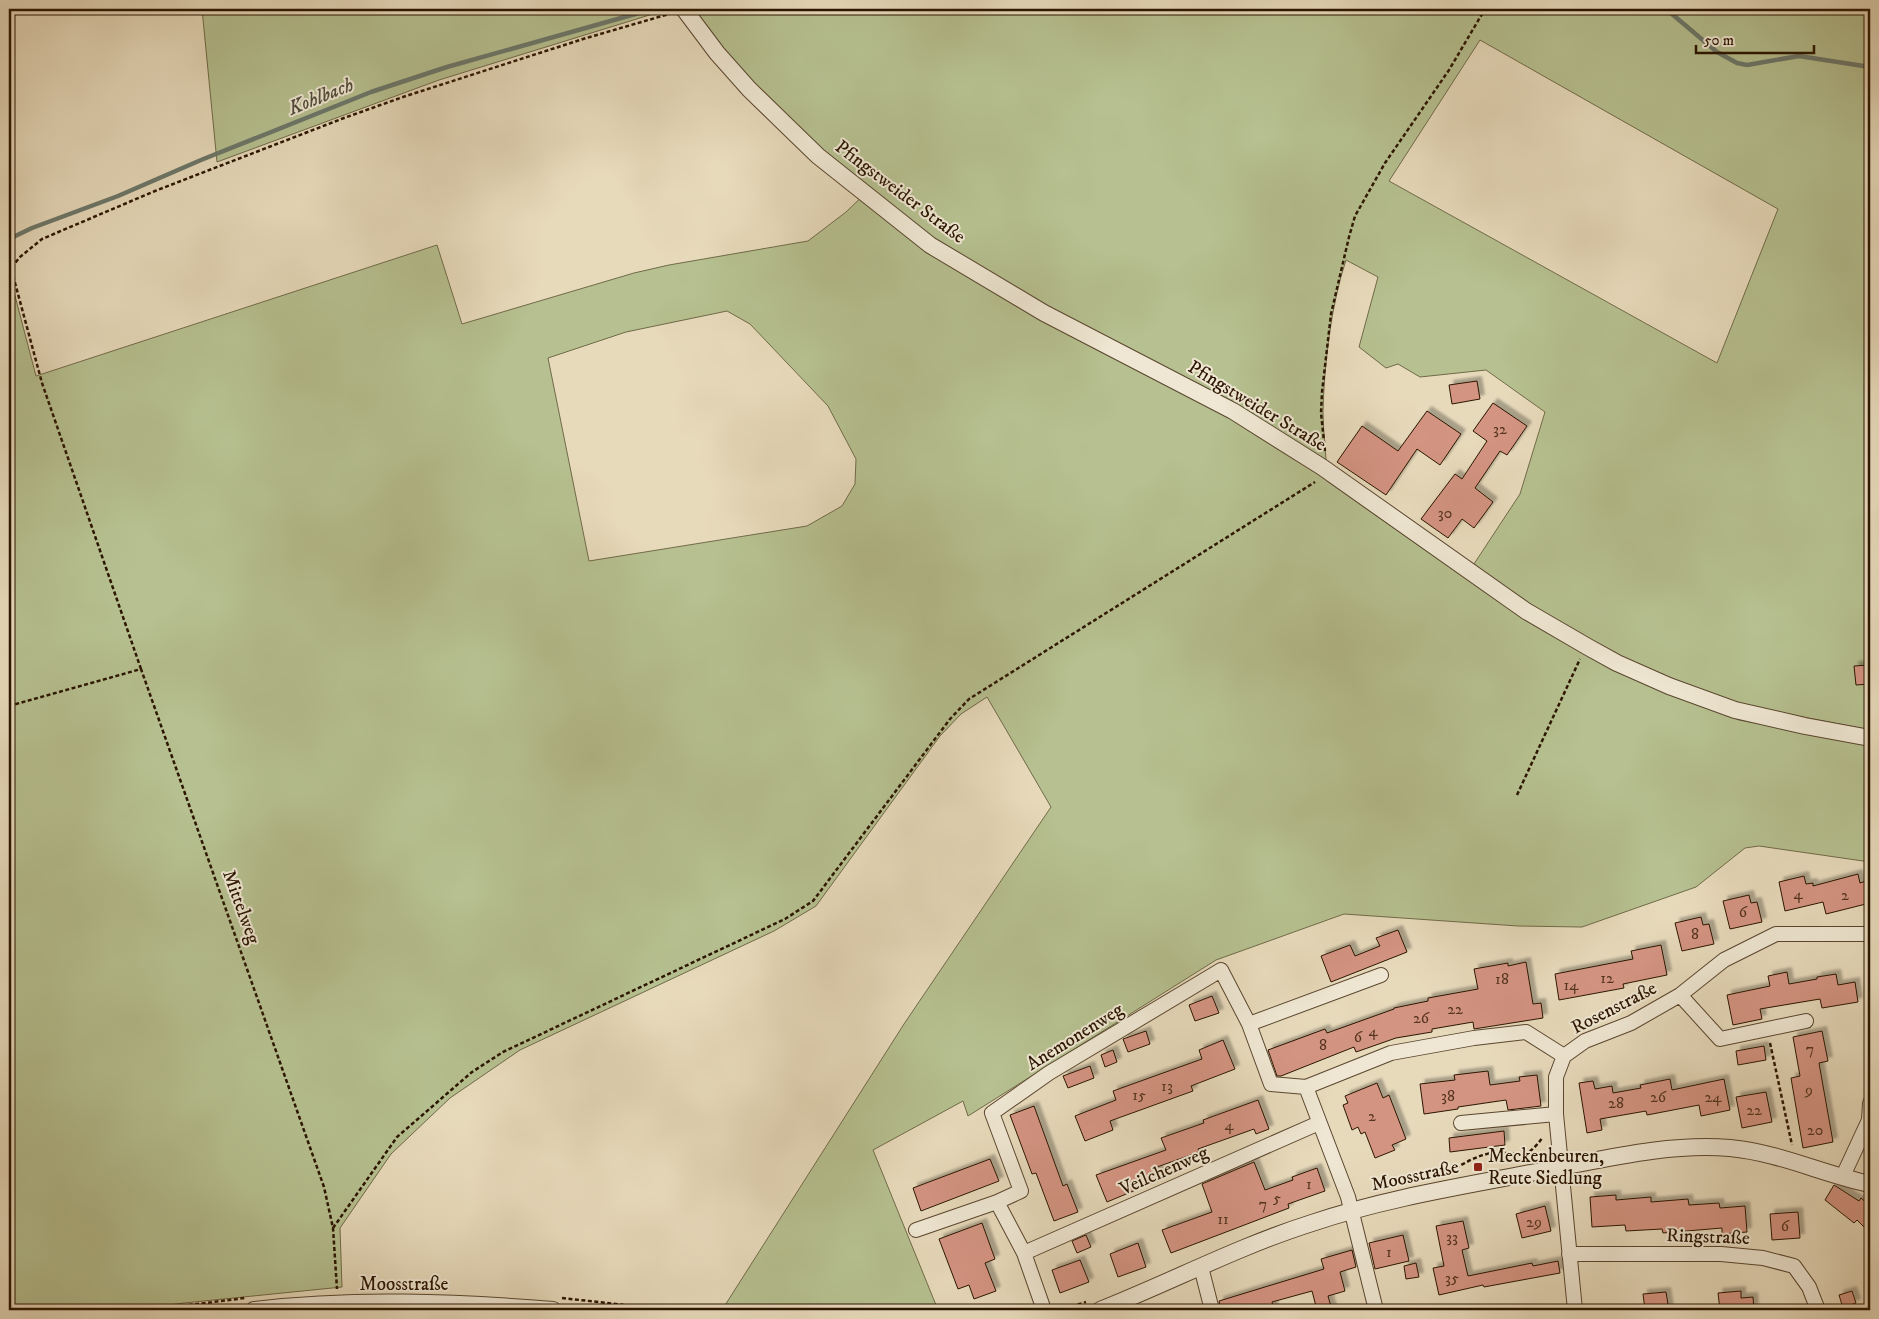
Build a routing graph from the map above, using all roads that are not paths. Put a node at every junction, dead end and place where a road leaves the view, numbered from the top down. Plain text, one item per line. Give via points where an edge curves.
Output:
1 (684, 9) edge
2 (1870, 738) edge
3 (1870, 934) edge
4 (1380, 975) dead end
5 (1680, 995) junction
6 (1806, 1021) dead end
7 (1249, 1024) junction
8 (1564, 1056) junction
9 (1306, 1087) junction
10 (1870, 1103) edge
11 (1556, 1114) junction
12 (1319, 1123) junction
13 (1461, 1123) dead end
14 (1562, 1167) junction
15 (1843, 1176) junction
16 (1870, 1184) edge
17 (997, 1202) junction
18 (1352, 1210) junction
19 (916, 1230) dead end
20 (1024, 1253) junction
21 (1569, 1254) junction
22 (1201, 1266) junction
23 (254, 1310) edge
24 (554, 1310) edge
25 (1044, 1310) edge
26 (1100, 1310) edge
27 (1212, 1310) edge
28 (1376, 1310) edge
29 (1575, 1310) edge
30 (1818, 1310) edge

1 - 2 street, Pfingstweider Straße via 749,89 818,156 930,245 1044,313 1232,411 1325,470 1526,611 1618,663 1735,710
3 - 5 street, Rosenstraße via 1776,934 1724,960
4 - 7 street
5 - 6 street, Rosenstraße via 1720,1039
5 - 8 street, Rosenstraße via 1631,1023 1585,1041
7 - 9 street, Anemonenweg via 1271,1084
7 - 17 street, Anemonenweg via 1221,970 1049,1074 992,1113 1021,1191
8 - 9 street, Anemonenweg via 1526,1032 1474,1038 1390,1053
8 - 11 street, Rosenstraße via 1556,1077
9 - 12 street
10 - 15 street via 1869,1120
11 - 13 street
11 - 14 street, Rosenstraße
12 - 18 street
12 - 20 street, Veilchenweg
14 - 15 street, Moosstraße via 1631,1154 1704,1147 1758,1152
14 - 18 street, Moosstraße
14 - 21 street, Rosenstraße
15 - 16 street, Moosstraße
17 - 19 street, Anemonenweg
17 - 20 street
18 - 22 street, Moosstraße via 1272,1237
18 - 28 street
20 - 25 street
21 - 29 street, Rosenstraße
21 - 30 street, Ringstraße via 1721,1254 1763,1258 1794,1266 1809,1286
22 - 26 street, Moosstraße
22 - 27 street
23 - 24 street, Moosstraße via 379,1302

